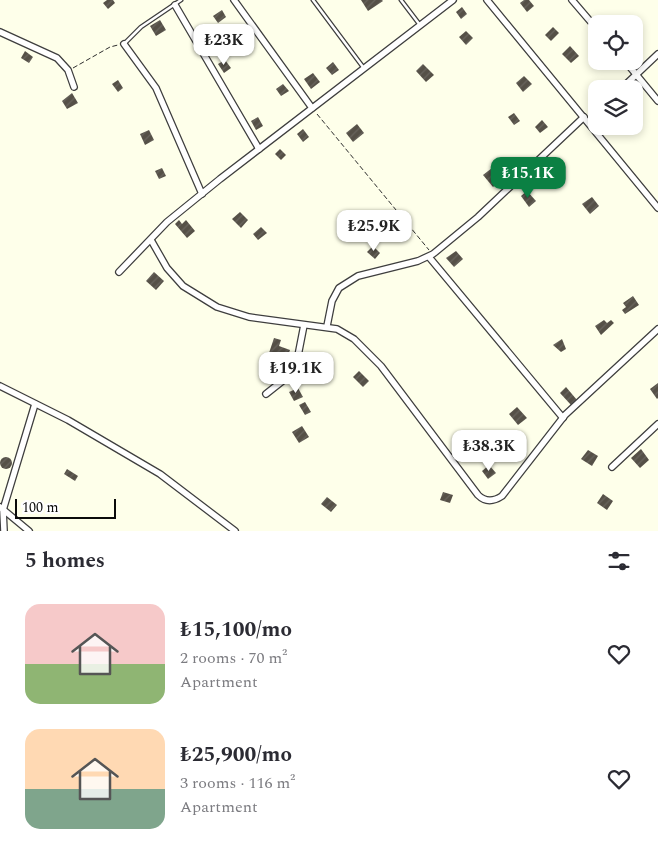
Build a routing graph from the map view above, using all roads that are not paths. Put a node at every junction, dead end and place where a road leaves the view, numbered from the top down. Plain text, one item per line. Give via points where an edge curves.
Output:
1 (182, 0) edge
2 (234, 0) edge
3 (313, 0) edge
4 (401, 0) edge
5 (453, 0) edge
6 (487, 0) edge
7 (572, 0) edge
8 (175, 5) junction
9 (588, 19) edge
10 (421, 26) junction
11 (0, 32) edge
12 (124, 44) joint
13 (658, 54) edge
14 (364, 69) junction
15 (632, 70) edge
16 (635, 73) junction
17 (629, 80) edge
18 (74, 87) dead end
19 (658, 100) edge
20 (312, 108) junction
21 (584, 117) junction
22 (588, 122) edge
23 (599, 135) edge
24 (259, 149) junction
25 (202, 194) junction
26 (658, 208) edge
27 (150, 240) junction
28 (431, 255) junction
29 (119, 272) dead end
30 (304, 325) junction
31 (327, 326) junction
32 (658, 329) edge
33 (0, 386) edge
34 (266, 394) dead end
35 (35, 404) junction
36 (563, 418) junction
37 (658, 424) edge
38 (612, 467) dead end
39 (2, 508) edge
40 (4, 531) edge
41 (30, 531) edge
42 (235, 531) edge

1 - 8 lane
2 - 20 street
3 - 14 lane
4 - 10 lane
5 - 10 street
6 - 21 street
7 - 9 street
8 - 12 lane via 141,27
8 - 24 street
10 - 14 street
11 - 18 street via 53,55 68,70
12 - 25 street via 160,95
13 - 16 street
14 - 20 street
15 - 16 street
16 - 17 street
16 - 19 street
20 - 24 street
21 - 22 street
21 - 28 street via 478,217
23 - 26 street
24 - 25 street
25 - 27 street
27 - 29 street
27 - 30 street via 174,277 190,293 237,315
28 - 31 street via 358,276 340,288 332,301
28 - 36 street
30 - 31 street
30 - 34 street via 295,371
31 - 36 street via 354,339 374,359 483,499 493,500 502,496
32 - 36 street
33 - 35 street
35 - 39 street
35 - 42 street via 160,474
37 - 38 street
39 - 40 street
39 - 41 street

